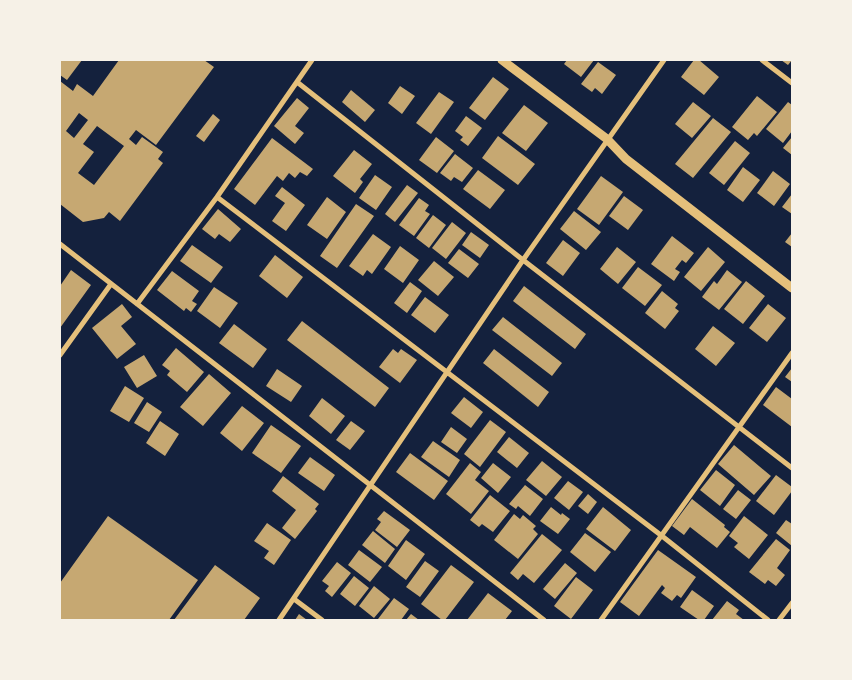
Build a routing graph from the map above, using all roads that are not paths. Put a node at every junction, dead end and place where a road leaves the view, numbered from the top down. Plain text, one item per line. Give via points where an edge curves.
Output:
1 (312, 60) edge
2 (502, 60) edge
3 (664, 60) edge
4 (762, 60) edge
5 (297, 82) junction
6 (792, 83) edge
7 (607, 139) junction
8 (217, 197) junction
9 (60, 244) edge
10 (523, 260) junction
11 (111, 284) junction
12 (792, 288) edge
13 (137, 304) junction
14 (792, 353) edge
15 (60, 355) edge
16 (447, 373) junction
17 (740, 428) junction
18 (792, 468) edge
19 (370, 487) junction
20 (662, 536) junction
21 (294, 599) junction
22 (792, 603) edge
23 (279, 620) edge
24 (322, 620) edge
25 (544, 620) edge
26 (601, 620) edge
27 (768, 620) edge
28 (779, 620) edge

1 - 5 street
2 - 7 street
3 - 7 street
4 - 6 street
5 - 8 street
5 - 10 street
7 - 10 street
7 - 12 street via 626,159
8 - 13 street
8 - 16 street
9 - 11 street
10 - 16 street
10 - 17 street
11 - 13 street
11 - 15 street
13 - 19 street
14 - 17 street
16 - 19 street
16 - 20 street
17 - 18 street
17 - 20 street
19 - 21 street
19 - 25 street
20 - 26 street
20 - 27 street
21 - 23 street
21 - 24 street
22 - 28 street

